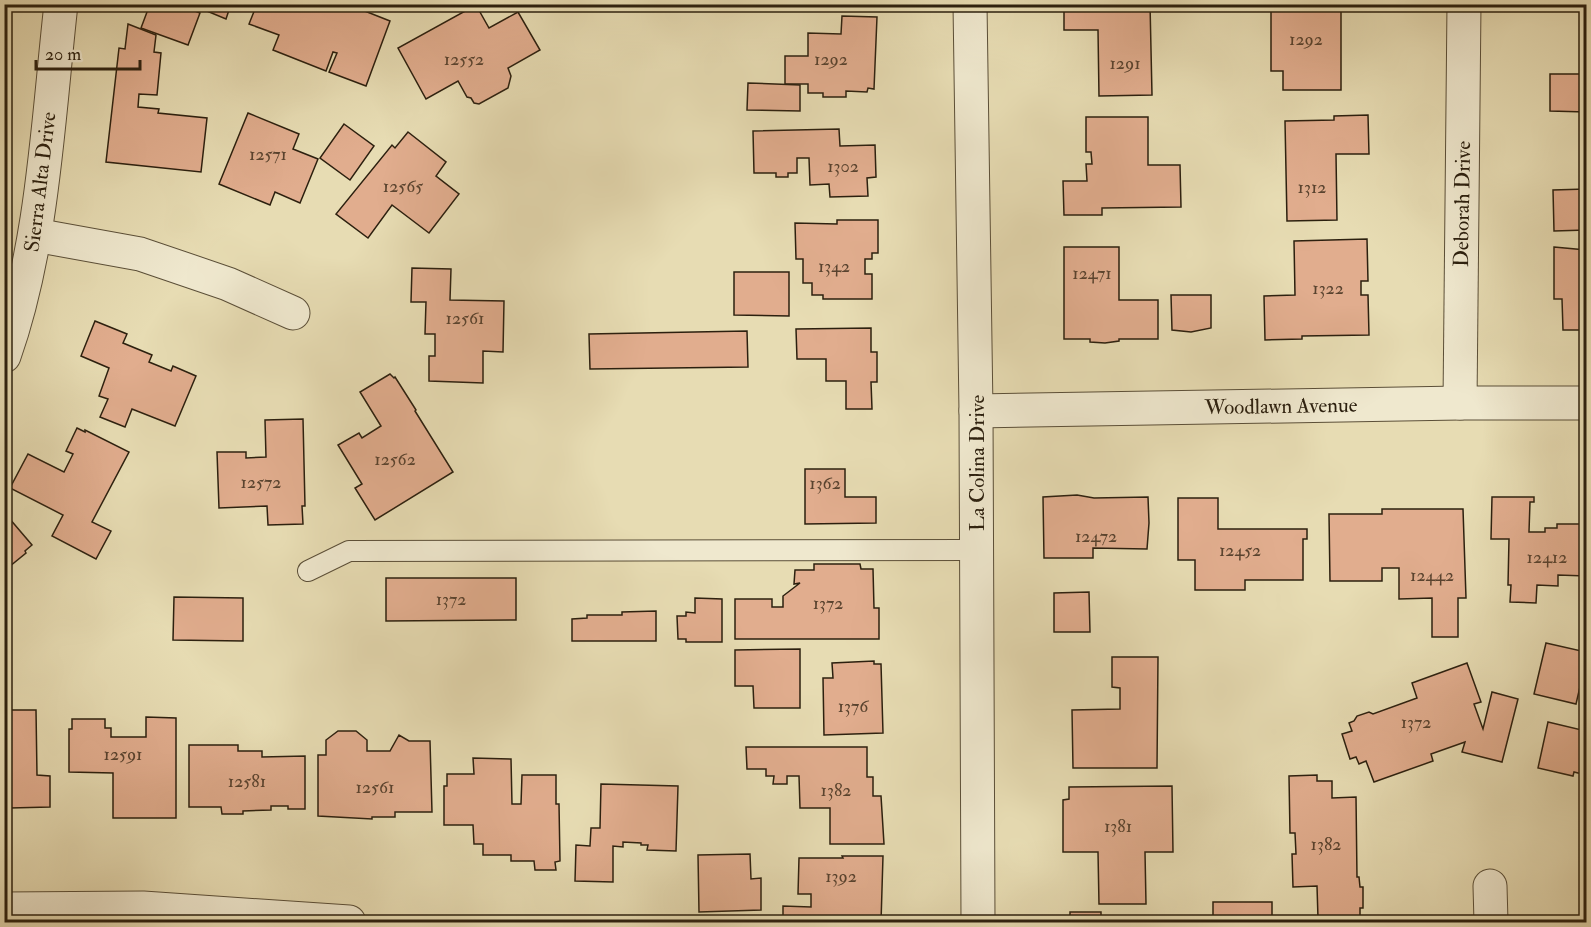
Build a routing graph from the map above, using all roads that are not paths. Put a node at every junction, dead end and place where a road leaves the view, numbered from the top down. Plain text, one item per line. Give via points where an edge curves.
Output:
1 (61, 4) edge
2 (970, 4) edge
3 (1464, 4) edge
4 (35, 235) junction
5 (293, 313) dead end
6 (4, 356) edge
7 (1460, 403) junction
8 (1587, 403) edge
9 (976, 411) junction
10 (977, 550) junction
11 (308, 571) dead end
12 (1490, 886) dead end
13 (4, 909) edge
14 (349, 922) edge
15 (978, 922) edge
16 (1491, 922) edge

1 - 4 street, Sierra Alta Drive
2 - 9 street, La Colina Drive
3 - 7 street, Deborah Drive
4 - 5 street via 140,254 228,284
4 - 6 street, Sierra Alta Drive via 23,296
7 - 8 street, Woodlawn Avenue
7 - 9 street, Woodlawn Avenue
9 - 10 street, La Colina Drive
10 - 11 lane via 349,551
10 - 15 street, La Colina Drive
12 - 16 street
13 - 14 street via 143,908

